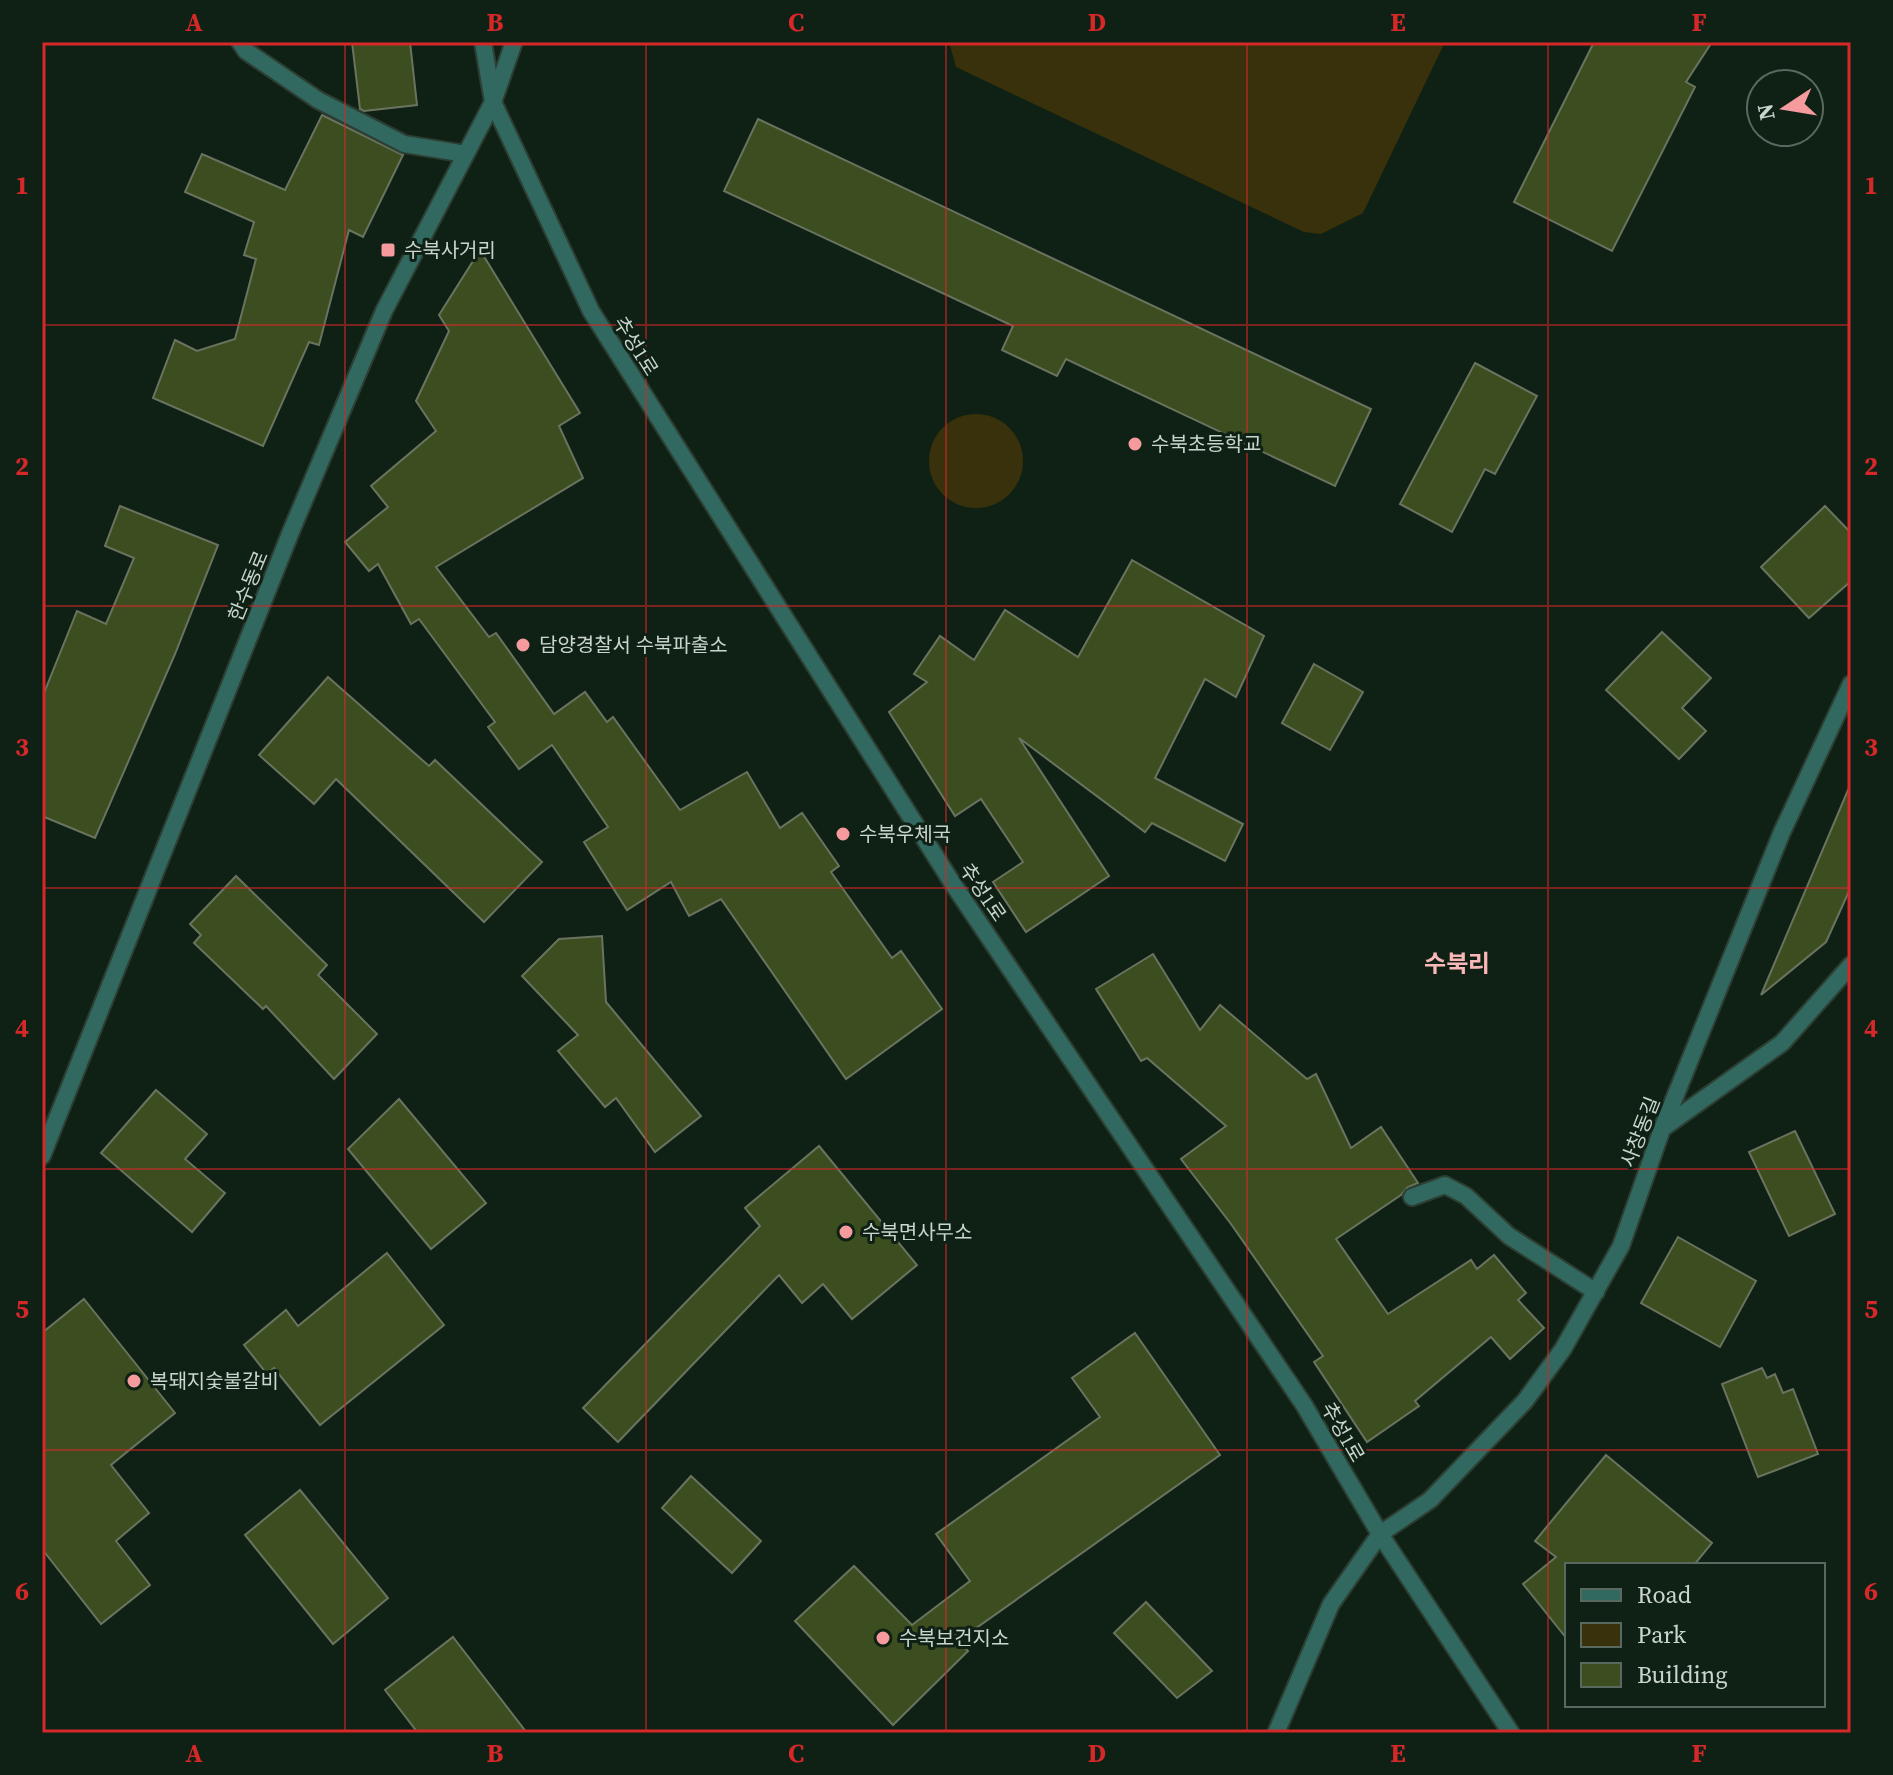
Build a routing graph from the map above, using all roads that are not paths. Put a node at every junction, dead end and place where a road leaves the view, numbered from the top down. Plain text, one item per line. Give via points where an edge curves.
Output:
1 (240, 42) edge
2 (483, 42) edge
3 (514, 42) edge
4 (493, 102) junction
5 (466, 154) junction
6 (1851, 684) edge
7 (1851, 965) edge
8 (1662, 1129) junction
9 (42, 1156) edge
10 (1412, 1197) dead end
11 (1596, 1292) junction
12 (1380, 1534) junction
13 (1276, 1733) edge
14 (1511, 1733) edge

1 - 5 street via 318,100 404,144
2 - 4 street, 추성1로
3 - 4 street, 한수동로
4 - 5 street, 한수동로
4 - 12 street, 추성1로 via 607,338 953,884 1304,1405
5 - 9 street, 한수동로 via 384,311
6 - 8 street, 사창동길 via 1782,832
7 - 8 street via 1782,1043
8 - 11 street, 사창동길 via 1621,1246
10 - 11 street via 1445,1185 1466,1196 1509,1236
11 - 12 street, 사창동길 via 1525,1401 1430,1500
12 - 13 street via 1331,1604
12 - 14 street, 추성1로

